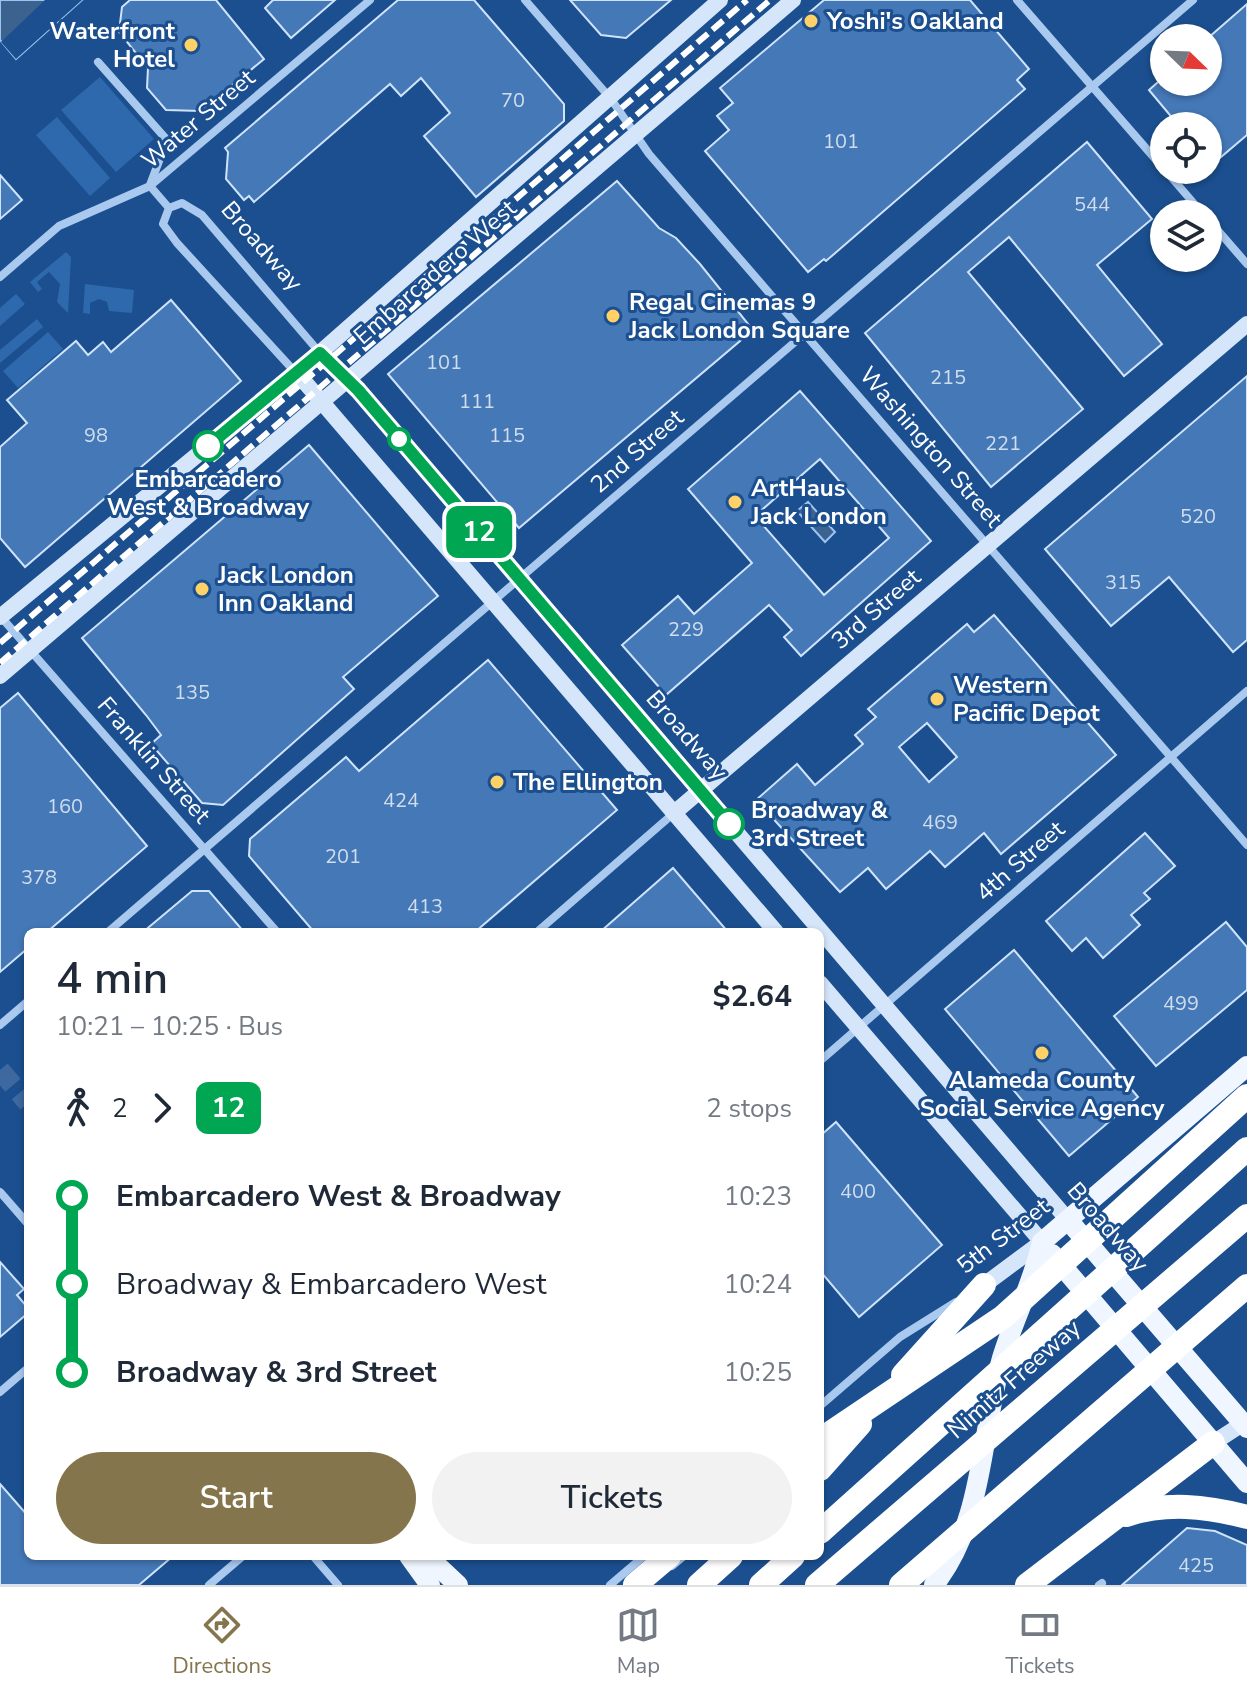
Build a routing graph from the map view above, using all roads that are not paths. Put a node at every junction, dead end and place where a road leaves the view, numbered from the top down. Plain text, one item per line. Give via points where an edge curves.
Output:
1 (370, 0) edge
2 (525, 0) edge
3 (720, 0) edge
4 (793, 0) edge
5 (1017, 0) edge
6 (1193, 0) edge
7 (98, 62) dead end
8 (1092, 87) junction
9 (611, 99) junction
10 (633, 135) junction
11 (1150, 154) edge
12 (1176, 184) edge
13 (150, 186) junction
14 (1191, 200) edge
15 (169, 208) junction
16 (1222, 235) edge
17 (1247, 264) edge
18 (0, 277) edge
19 (1247, 324) edge
20 (806, 333) junction
21 (320, 353) junction
22 (297, 373) junction
23 (347, 380) junction
24 (322, 402) junction
25 (988, 544) junction
26 (519, 579) junction
27 (493, 602) junction
28 (0, 616) edge
29 (30, 650) junction
30 (0, 676) edge
31 (1247, 691) edge
32 (1171, 757) junction
33 (701, 791) junction
34 (674, 813) junction
35 (1247, 845) edge
36 (205, 848) junction
37 (113, 928) edge
38 (274, 928) edge
39 (542, 928) edge
40 (773, 928) edge
41 (818, 928) edge
42 (824, 936) edge
43 (824, 988) edge
44 (24, 1004) edge
45 (884, 1006) junction
46 (0, 1025) edge
47 (859, 1028) junction
48 (824, 1058) edge
49 (1247, 1066) edge
50 (1247, 1096) edge
51 (1247, 1149) edge
52 (0, 1192) edge
53 (1247, 1216) edge
54 (24, 1219) edge
55 (1068, 1220) junction
56 (1042, 1242) junction
57 (984, 1285) junction
58 (1247, 1286) edge
59 (24, 1371) edge
60 (0, 1392) edge
61 (824, 1403) edge
62 (1246, 1424) edge
63 (824, 1437) edge
64 (1213, 1443) junction
65 (824, 1465) edge
66 (1247, 1483) edge
67 (1247, 1517) edge
68 (1112, 1520) junction
69 (824, 1528) edge
70 (238, 1560) edge
71 (316, 1560) edge
72 (412, 1560) edge
73 (431, 1560) edge
74 (639, 1560) edge
75 (664, 1560) edge
76 (679, 1560) edge
77 (727, 1560) edge
78 (789, 1560) edge
79 (209, 1585) edge
80 (338, 1585) edge
81 (430, 1585) edge
82 (458, 1585) edge
83 (610, 1585) edge
84 (635, 1585) edge
85 (650, 1585) edge
86 (699, 1585) edge
87 (761, 1585) edge
88 (817, 1585) edge
89 (901, 1585) edge
90 (934, 1585) edge
91 (1027, 1585) edge

1 - 13 street, Water Street
2 - 9 street, Washington Street
3 - 9 street, Embarcadero West
4 - 10 street, Embarcadero West
5 - 8 street
6 - 8 street, 2nd Street
7 - 13 street via 167,140
8 - 11 street
8 - 20 street, 2nd Street
9 - 10 street, Washington Street
9 - 21 street, Embarcadero West
10 - 20 street, Washington Street
10 - 23 street, Embarcadero West
12 - 14 street
13 - 15 street
13 - 18 street, Water Street via 59,226
15 - 21 street, Broadway via 182,203 202,215
15 - 22 street via 163,224 177,243
16 - 17 street
19 - 25 street, 3rd Street
20 - 25 street, Washington Street
20 - 26 street, 2nd Street
21 - 22 street, Embarcadero West
21 - 23 street, Broadway
22 - 24 street
22 - 28 street, Embarcadero West
23 - 24 street, Embarcadero West
23 - 26 street, Broadway
24 - 27 street
24 - 29 street, Embarcadero West
25 - 32 street, Washington Street
25 - 33 street, 3rd Street
26 - 27 street, 2nd Street
26 - 33 street, Broadway
27 - 34 street
27 - 36 street, 2nd Street
28 - 29 street, Franklin Street
29 - 30 street, Embarcadero West
29 - 36 street, Franklin Street
31 - 32 street, 4th Street
32 - 35 street, Washington Street
32 - 45 street, 4th Street
33 - 34 street, 3rd Street
33 - 41 street, Broadway
34 - 39 street, 3rd Street
34 - 40 street
36 - 37 street, 2nd Street
36 - 38 street, Franklin Street
42 - 45 street, Broadway
43 - 47 street
44 - 46 street
45 - 47 street, 4th Street
45 - 55 street, Broadway
47 - 48 street, 4th Street
47 - 56 street
49 - 55 main road, 5th Street
50 - 63 highway via 1003,1317
51 - 69 highway
52 - 54 street
53 - 88 highway, Nimitz Freeway
55 - 56 main road, 5th Street
55 - 62 main road, Broadway
56 - 57 street, 5th Street
56 - 64 main road
56 - 90 main road via 1034,1280 1003,1355 964,1534
57 - 61 street, 5th Street via 900,1337
57 - 65 highway
58 - 89 highway
59 - 60 street
62 - 64 street
64 - 66 main road
64 - 68 highway
67 - 68 highway via 1153,1506
68 - 91 highway
70 - 79 street
71 - 80 street
72 - 81 main road
73 - 82 main road
74 - 83 street
75 - 84 highway
76 - 85 street
77 - 86 highway
78 - 87 highway

